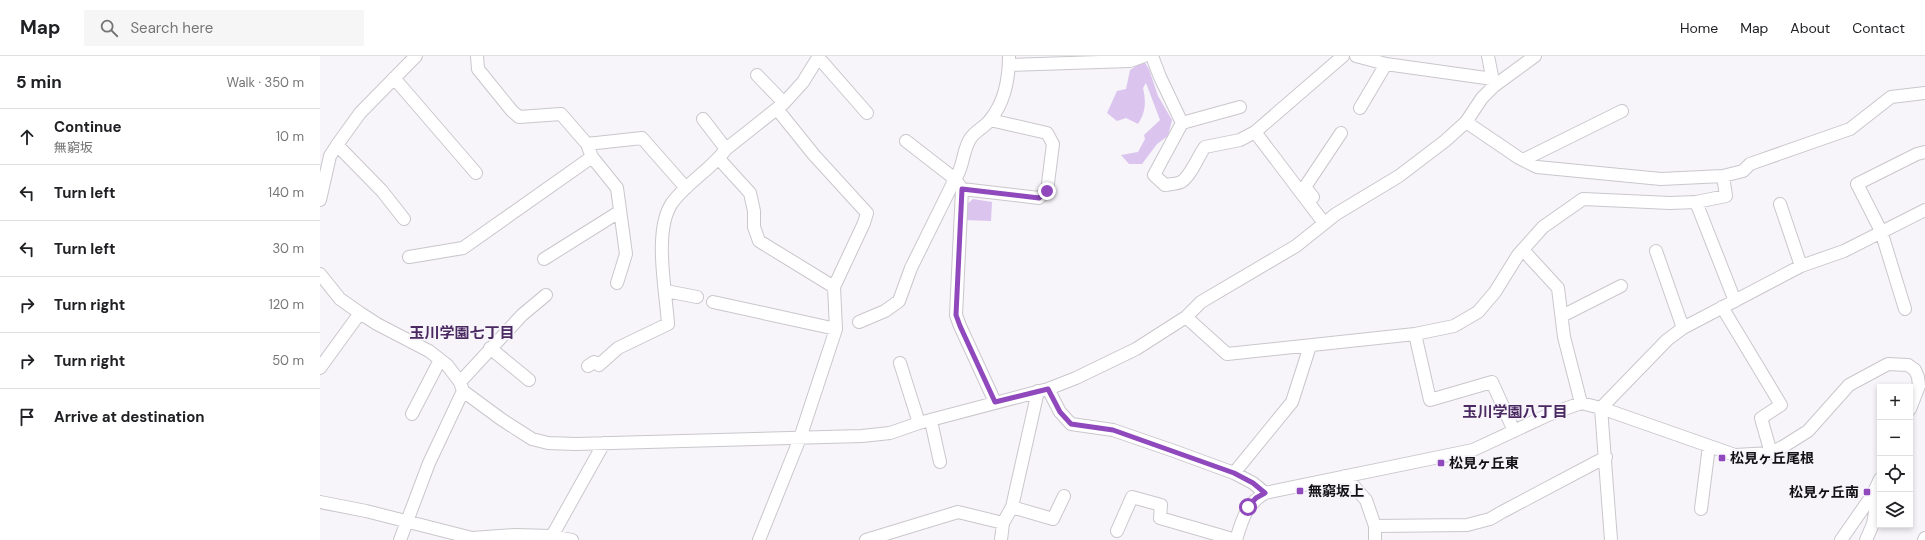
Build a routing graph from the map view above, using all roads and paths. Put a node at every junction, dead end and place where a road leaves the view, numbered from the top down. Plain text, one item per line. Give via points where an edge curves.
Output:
1 (416, 56) edge
2 (477, 56) edge
3 (818, 56) edge
4 (1144, 56) edge
5 (1152, 56) edge
6 (1343, 56) edge
7 (1356, 56) edge
8 (1488, 56) edge
9 (1535, 56) edge
10 (1009, 60) edge
11 (1404, 61) edge
12 (1386, 64) junction
13 (758, 75) dead end
14 (394, 78) junction
15 (1493, 83) junction
16 (1925, 93) edge
17 (781, 106) junction
18 (1240, 107) dead end
19 (1360, 108) dead end
20 (1622, 111) dead end
21 (868, 113) dead end
22 (703, 120) dead end
23 (990, 120) junction
24 (1466, 122) junction
25 (1182, 123) junction
26 (1255, 132) junction
27 (1341, 133) dead end
28 (906, 141) dead end
29 (587, 144) junction
30 (337, 145) junction
31 (1925, 152) edge
32 (723, 154) junction
33 (592, 157) junction
34 (1523, 160) junction
35 (476, 173) dead end
36 (1722, 176) junction
37 (955, 179) junction
38 (686, 188) junction
39 (962, 189) junction
40 (320, 200) edge
41 (1696, 202) junction
42 (1780, 204) dead end
43 (1925, 210) edge
44 (619, 212) junction
45 (404, 219) dead end
46 (1326, 221) junction
47 (1880, 231) junction
48 (1523, 250) junction
49 (1656, 251) dead end
50 (409, 257) dead end
51 (544, 259) dead end
52 (1801, 266) junction
53 (320, 274) edge
54 (617, 283) dead end
55 (1620, 286) dead end
56 (834, 287) junction
57 (666, 291) junction
58 (546, 295) dead end
59 (697, 297) dead end
60 (1735, 301) junction
61 (713, 302) dead end
62 (1722, 307) junction
63 (1905, 309) dead end
64 (360, 313) junction
65 (1562, 316) junction
66 (1186, 317) junction
67 (859, 322) dead end
68 (1683, 328) junction
69 (836, 329) junction
70 (1415, 334) junction
71 (1310, 346) junction
72 (490, 348) junction
73 (440, 360) junction
74 (900, 363) dead end
75 (588, 366) dead end
76 (320, 368) edge
77 (529, 380) dead end
78 (462, 386) junction
79 (1043, 390) junction
80 (1913, 401) edge
81 (995, 402) junction
82 (1581, 403) junction
83 (1602, 408) junction
84 (412, 414) dead end
85 (931, 421) junction
86 (919, 423) junction
87 (1514, 431) junction
88 (800, 438) junction
89 (604, 443) junction
90 (1709, 446) junction
91 (1771, 453) junction
92 (1606, 457) junction
93 (940, 462) dead end
94 (1234, 473) junction
95 (1345, 476) junction
96 (1877, 485) edge
97 (1879, 492) edge
98 (1265, 493) junction
99 (1064, 496) dead end
100 (320, 502) edge
101 (1012, 507) junction
102 (1700, 509) dead end
103 (408, 521) junction
104 (1003, 523) junction
105 (1374, 526) junction
106 (1117, 531) dead end
107 (552, 536) junction
108 (400, 540) edge
109 (572, 540) edge
110 (759, 540) edge
111 (866, 540) edge
112 (1001, 540) edge
113 (1236, 540) edge
114 (1375, 540) edge
115 (1611, 540) edge
116 (1841, 540) edge
117 (1866, 540) edge

1 - 14 street
2 - 29 street via 478,69 512,112 520,117 561,114
3 - 17 street via 803,82
3 - 21 street
4 - 10 street via 1130,61
5 - 25 street
6 - 26 street
7 - 12 street
8 - 15 street
9 - 15 street
10 - 23 street via 1003,99
11 - 12 street
11 - 15 street
12 - 19 street
13 - 17 street
14 - 30 street via 360,113
14 - 35 street
15 - 24 street
16 - 36 street via 1891,97 1850,129
17 - 32 street
17 - 56 street via 814,155 867,213
18 - 25 street
20 - 34 street
22 - 32 street
23 - 37 street via 970,139 961,170
23 - 39 street via 1047,133 1053,144 1047,191 1039,198
24 - 34 street
24 - 46 street via 1399,176
25 - 26 street via 1154,175 1165,185 1180,183 1188,176 1205,147 1240,140
26 - 46 street
27 - 46 street via 1305,187
28 - 37 street
29 - 33 street
29 - 38 street via 642,138
30 - 40 street via 330,156
30 - 45 street via 382,191
31 - 47 street via 1858,184
32 - 38 street
32 - 56 street via 750,193 754,227 759,241
33 - 44 street via 617,188
33 - 50 street via 463,248
34 - 36 street via 1537,167 1661,179
36 - 41 street via 1726,196
37 - 39 street
37 - 67 street via 911,268 899,301 885,311
38 - 57 street via 672,204 666,216 662,246
39 - 81 street via 956,315
41 - 48 street via 1583,199 1543,227
41 - 60 street
42 - 52 street
43 - 47 street
44 - 51 street
44 - 54 street via 626,254
46 - 66 street via 1296,246 1201,302
47 - 52 street via 1844,251
47 - 63 street
48 - 65 street via 1558,288
48 - 70 street via 1478,312 1454,326
49 - 68 street
52 - 60 street
53 - 64 street via 340,299
55 - 65 street
56 - 69 street
57 - 59 street
57 - 75 street via 668,324 618,348 598,365 594,362
58 - 72 street
60 - 62 street
61 - 69 street
62 - 68 street
62 - 91 street via 1781,405 1760,418
64 - 73 street via 424,348
64 - 76 street
65 - 82 street via 1564,336
66 - 71 street via 1227,354
66 - 79 street via 1136,349 1076,378
68 - 83 street via 1667,340
69 - 88 street
70 - 71 street
70 - 87 street via 1430,400 1492,382
71 - 94 street via 1292,402
72 - 77 street
72 - 78 street
73 - 78 street
73 - 84 street
74 - 86 street
78 - 89 street via 501,419 532,439 548,443
78 - 103 street via 415,497
79 - 81 street
79 - 94 street via 1071,424 1113,430
79 - 101 street
80 - 91 street via 1919,386 1915,370 1908,365 1888,364 1849,384 1808,431
81 - 85 street
82 - 83 street
82 - 87 street
83 - 90 street
83 - 92 street
85 - 86 street
85 - 93 street
86 - 88 street via 890,433
87 - 95 street via 1473,450
88 - 89 street
88 - 110 street
89 - 107 street
90 - 91 street via 1735,455
90 - 102 street
92 - 105 street via 1490,519 1467,525
92 - 115 street
94 - 98 street
95 - 98 street
95 - 105 street via 1366,500
96 - 116 street
97 - 117 street via 1873,524
98 - 113 street via 1248,507
99 - 101 street via 1053,519
100 - 103 street
101 - 104 street
103 - 107 street via 472,538
103 - 108 street
104 - 111 street via 958,512
104 - 112 street
105 - 114 street
106 - 113 street via 1132,497 1161,505 1160,518
107 - 109 street

